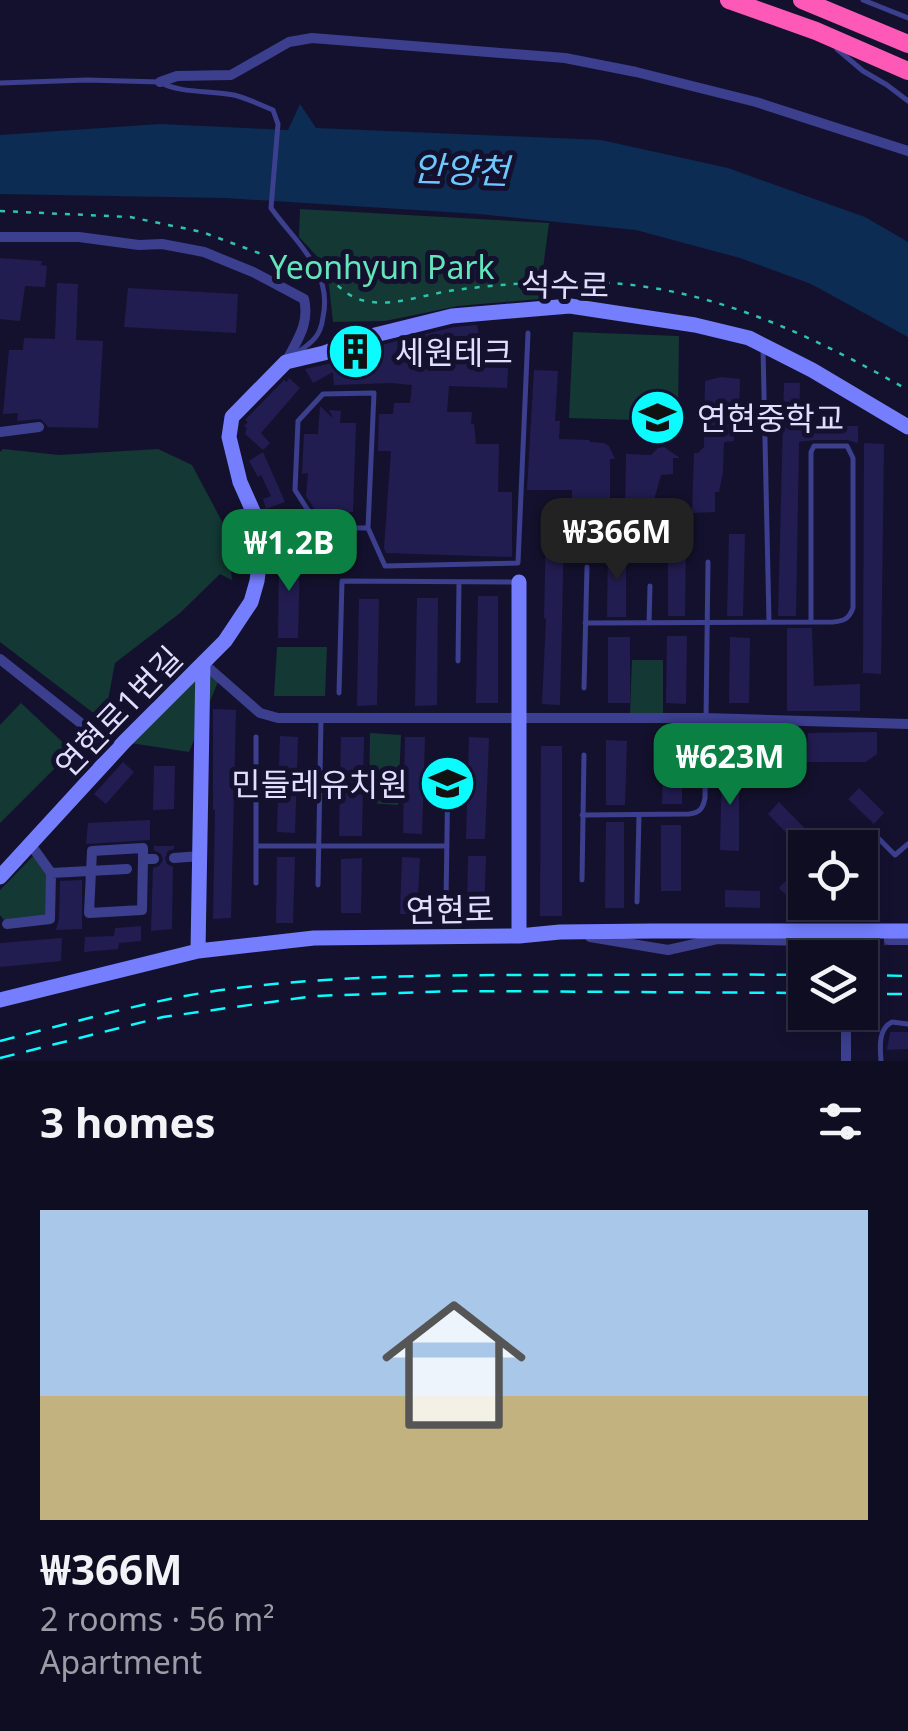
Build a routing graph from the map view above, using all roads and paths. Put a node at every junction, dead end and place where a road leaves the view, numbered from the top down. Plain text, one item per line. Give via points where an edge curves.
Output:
1 (729, 0) edge
2 (802, 0) edge
3 (863, 0) edge
4 (908, 18) edge
5 (816, 30) junction
6 (908, 44) edge
7 (908, 71) edge
8 (160, 82) junction
9 (0, 84) edge
10 (908, 101) edge
11 (908, 151) edge
12 (0, 210) edge
13 (0, 237) edge
14 (320, 276) junction
15 (330, 279) dead end
16 (528, 333) dead end
17 (763, 345) junction
18 (286, 362) junction
19 (908, 427) edge
20 (39, 428) dead end
21 (0, 432) edge
22 (260, 526) junction
23 (310, 527) junction
24 (368, 528) junction
25 (708, 562) dead end
26 (587, 567) dead end
27 (458, 582) junction
28 (519, 582) joint
29 (650, 586) dead end
30 (811, 622) junction
31 (585, 623) junction
32 (649, 623) junction
33 (707, 623) junction
34 (769, 623) junction
35 (0, 659) edge
36 (458, 661) dead end
37 (203, 663) junction
38 (584, 688) dead end
39 (339, 692) dead end
40 (518, 718) junction
41 (705, 718) junction
42 (321, 719) junction
43 (908, 724) edge
44 (256, 737) dead end
45 (116, 751) junction
46 (584, 755) dead end
47 (448, 768) dead end
48 (582, 815) junction
49 (639, 815) junction
50 (878, 838) edge
51 (908, 844) edge
52 (31, 846) junction
53 (256, 846) junction
54 (318, 846) junction
55 (447, 846) junction
56 (200, 856) junction
57 (174, 858) dead end
58 (127, 869) dead end
59 (91, 871) junction
60 (51, 873) junction
61 (0, 876) edge
62 (582, 880) dead end
63 (256, 884) dead end
64 (318, 885) dead end
65 (446, 902) dead end
66 (637, 902) dead end
67 (7, 924) dead end
68 (653, 930) junction
69 (908, 931) edge
70 (560, 932) junction
71 (519, 936) junction
72 (889, 940) tunnel mouth
73 (908, 940) edge
74 (788, 941) tunnel mouth
75 (655, 948) junction
76 (198, 951) junction
77 (0, 1000) edge
78 (908, 1024) edge
79 (846, 1030) edge
80 (846, 1061) edge
81 (881, 1061) edge

1 - 5 highway
2 - 6 highway
3 - 4 lane
5 - 7 highway
5 - 10 lane
8 - 9 lane
8 - 11 street via 232,75 288,42 312,38 566,58 756,102
8 - 14 lane via 239,96 274,110 270,208
12 - 14 path via 130,216 202,232
13 - 18 street via 162,244 253,272 304,299 306,323
14 - 15 path
14 - 18 lane via 321,329
16 - 24 lane via 518,562 385,566
17 - 18 street, 석수로 via 695,324 570,306 452,316
17 - 19 street, 석수로
17 - 34 lane
18 - 22 street, 연현로1번길 via 230,428 231,453
20 - 21 street
22 - 23 lane
22 - 37 street, 연현로1번길 via 251,602
23 - 24 lane
23 - 24 lane via 312,514 295,490 298,421 323,394 374,393
25 - 33 lane
26 - 31 lane
27 - 28 lane
27 - 36 lane
27 - 39 lane via 342,581
28 - 40 street
29 - 32 lane
30 - 30 lane via 844,621 853,608 853,458 847,446 814,446 812,452
30 - 34 lane
31 - 32 lane
31 - 38 lane
32 - 33 lane
33 - 34 lane
33 - 41 lane
35 - 45 street
37 - 42 street via 260,712
37 - 45 street, 연현로1번길
37 - 56 street
40 - 41 street
40 - 42 street
40 - 71 street
41 - 43 street
41 - 49 lane via 702,808
42 - 54 lane
44 - 53 lane
45 - 52 street, 연현로1번길
46 - 48 lane
47 - 55 lane
48 - 49 lane
48 - 62 lane
49 - 66 lane
50 - 51 lane via 895,855
52 - 60 street
52 - 61 street, 연현로1번길
53 - 54 lane
53 - 63 lane
54 - 55 lane
54 - 64 lane
55 - 65 lane
56 - 57 street
56 - 76 street
58 - 59 street
59 - 59 street via 92,851 144,848 142,910 90,913
59 - 60 street
60 - 67 street via 50,919
68 - 69 street, 연현로
68 - 70 street, 연현로
68 - 75 street
70 - 71 street, 연현로
70 - 75 street
71 - 76 street, 연현로 via 314,938
72 - 73 street
74 - 75 street via 717,939
76 - 77 street, 연현로
78 - 81 lane via 884,1026
79 - 80 street

